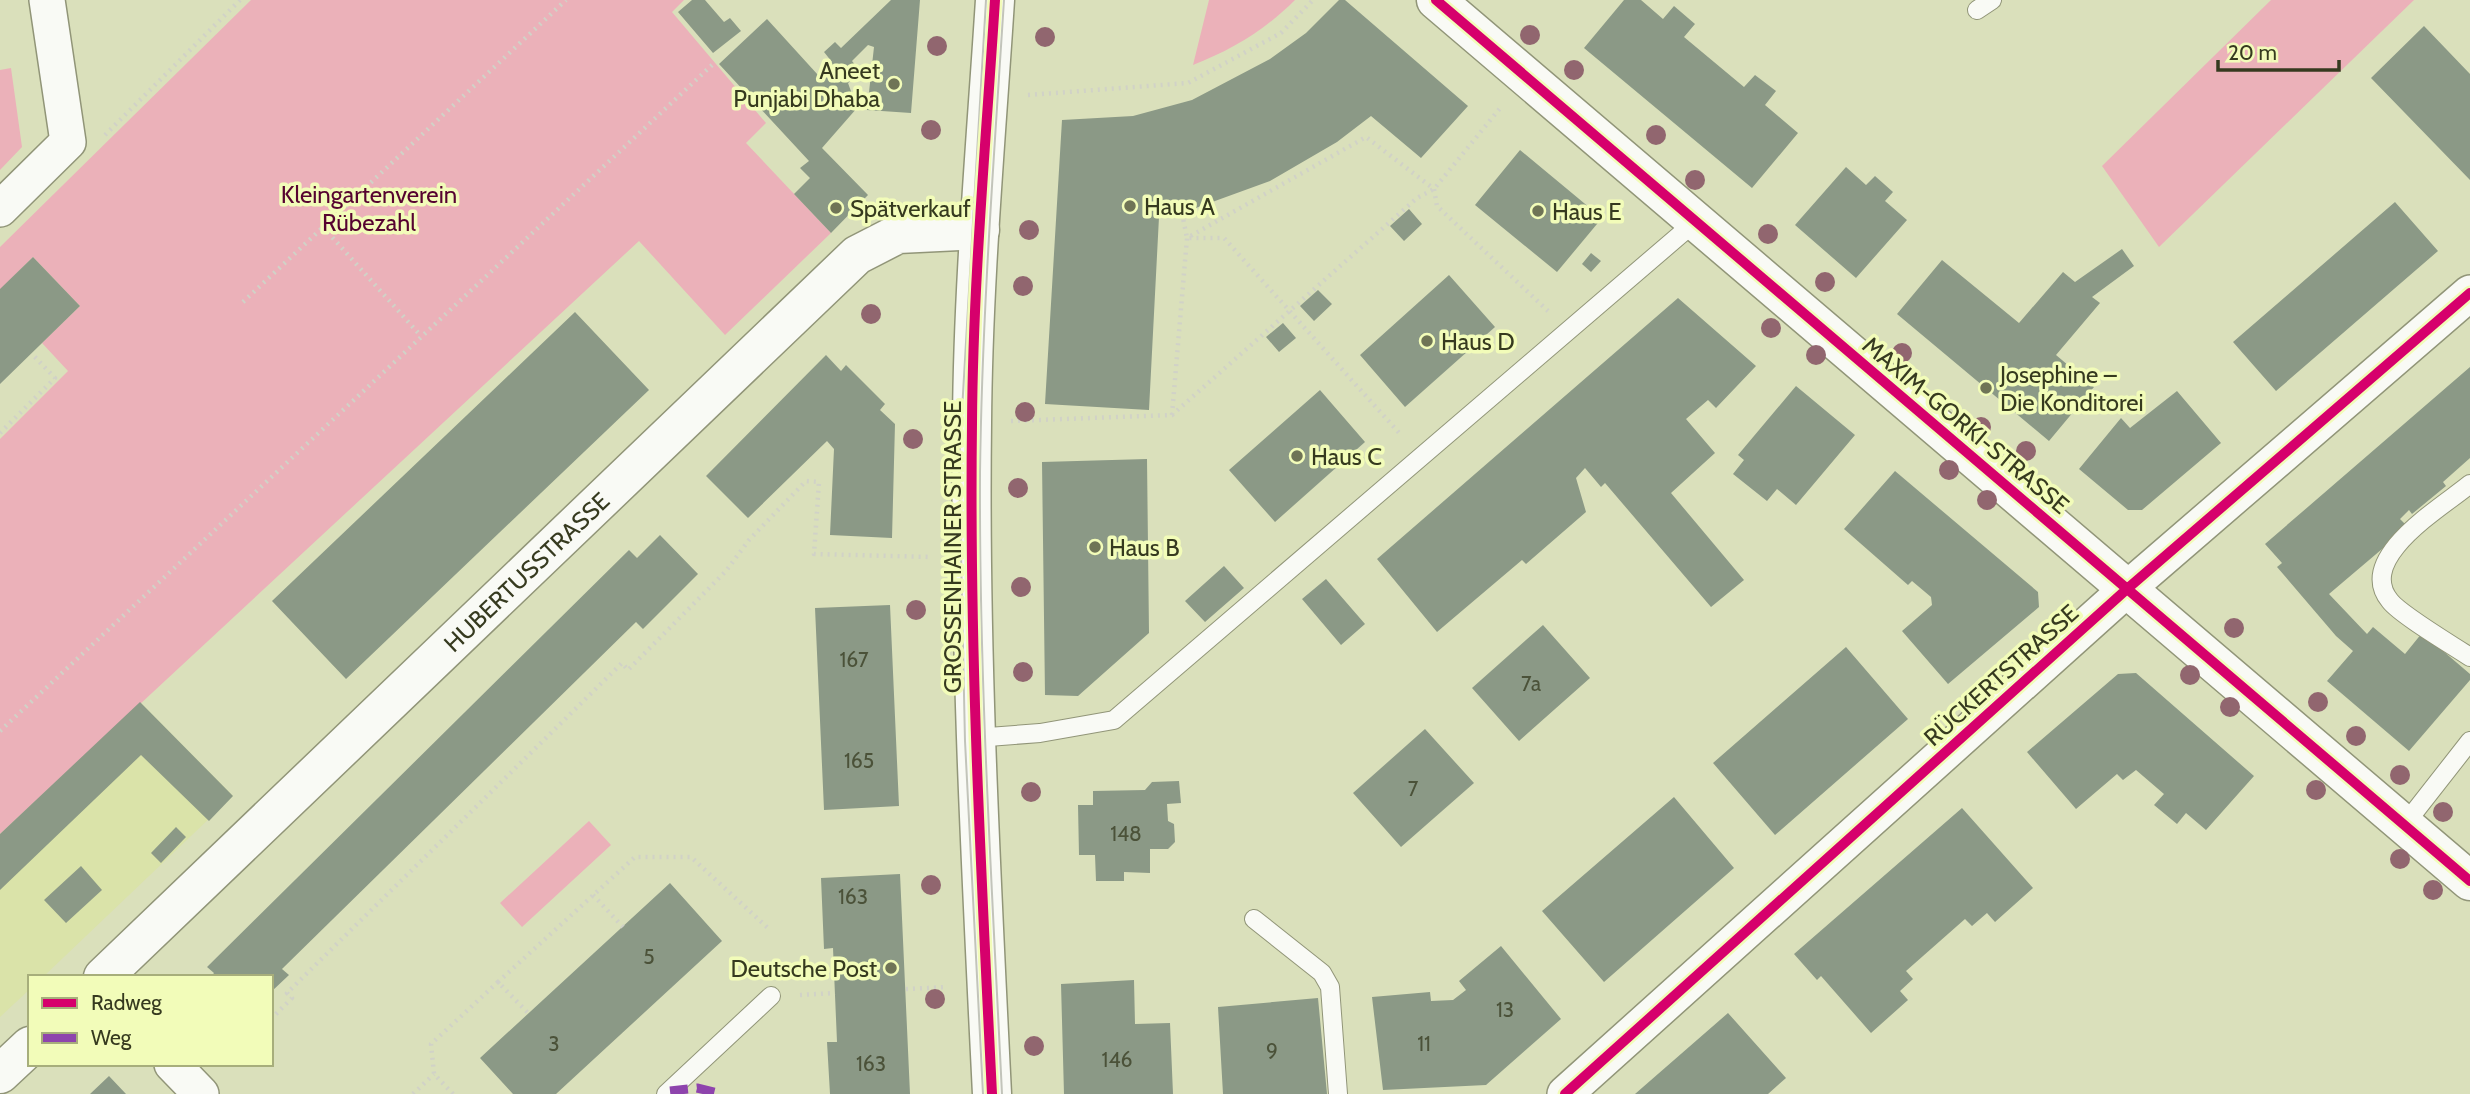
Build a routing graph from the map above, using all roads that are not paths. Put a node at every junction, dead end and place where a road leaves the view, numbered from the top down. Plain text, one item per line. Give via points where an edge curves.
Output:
1 (47, 0) edge
2 (995, 0) edge
3 (1437, 0) edge
4 (0, 209) edge
5 (1695, 222) junction
6 (980, 230) junction
7 (2470, 293) edge
8 (2470, 484) edge
9 (2127, 589) junction
10 (2470, 657) edge
11 (975, 738) junction
12 (2470, 741) edge
13 (2405, 824) junction
14 (2470, 881) edge
15 (1254, 919) dead end
16 (105, 975) edge
17 (771, 996) dead end
18 (28, 1048) edge
19 (174, 1066) edge
20 (0, 1074) edge
21 (201, 1094) edge
22 (666, 1094) edge
23 (992, 1094) edge
24 (1338, 1094) edge
25 (1566, 1094) edge

1 - 4 street via 68,142
2 - 6 street, GROSSENHAINER STRASSE
3 - 5 street, MAXIM-GORKI-STRASSE
5 - 9 street, MAXIM-GORKI-STRASSE
5 - 11 lane via 1114,720
6 - 11 street, GROSSENHAINER STRASSE via 971,422
6 - 16 street, HUBERTUSSTRASSE via 898,234 857,255
7 - 9 street, RÜCKERTSTRASSE
8 - 10 lane via 2392,549 2381,567 2380,581 2390,601
9 - 13 street, MAXIM-GORKI-STRASSE
9 - 25 street, RÜCKERTSTRASSE
11 - 23 street, GROSSENHAINER STRASSE
12 - 13 lane
13 - 14 street, MAXIM-GORKI-STRASSE
15 - 24 lane via 1322,973 1330,987
17 - 22 lane
18 - 20 street
19 - 21 street

